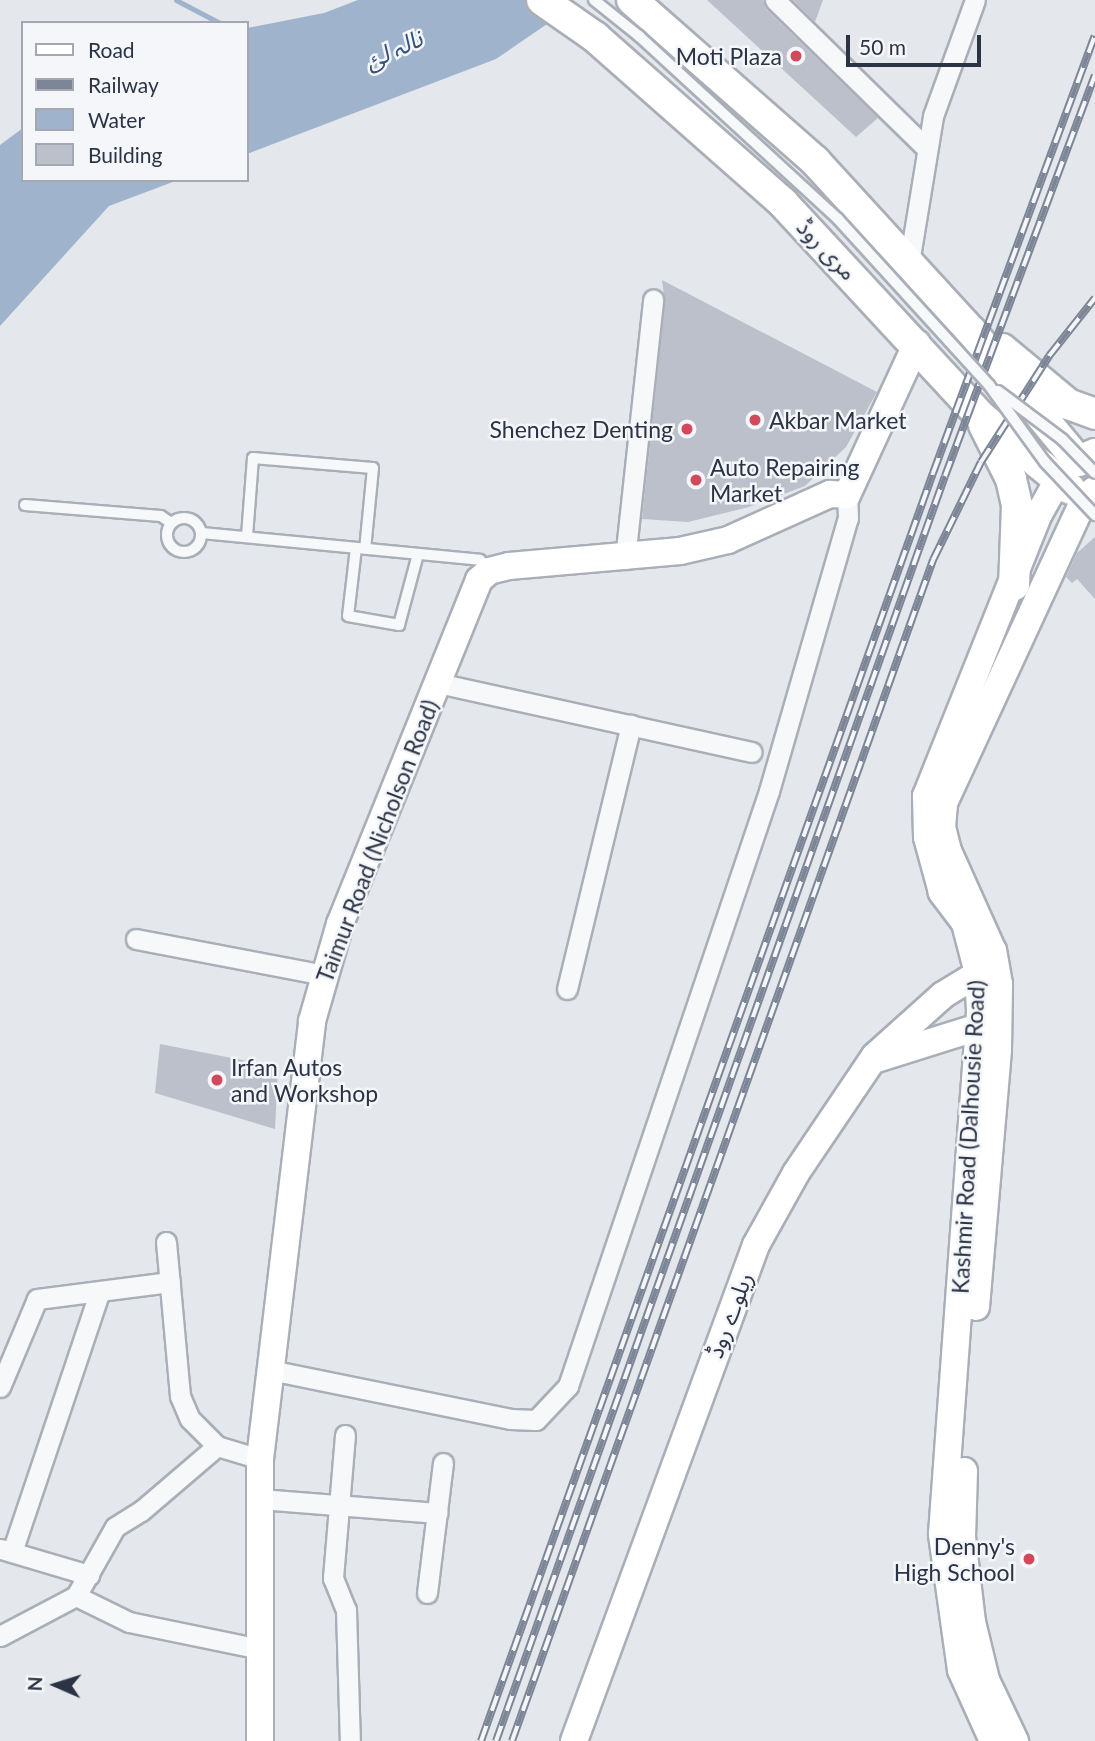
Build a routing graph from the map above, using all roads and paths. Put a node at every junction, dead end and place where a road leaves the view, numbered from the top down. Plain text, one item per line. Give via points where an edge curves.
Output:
1 (542, 0) edge
2 (594, 0) edge
3 (775, 0) edge
4 (975, 0) edge
5 (633, 1) edge
6 (704, 63) junction
7 (672, 105) junction
8 (926, 148) junction
9 (909, 263) junction
10 (939, 298) junction
11 (653, 300) dead end
12 (917, 343) junction
13 (989, 384) junction
14 (1095, 414) edge
15 (979, 415) junction
16 (1088, 485) edge
17 (847, 495) junction
18 (25, 505) dead end
19 (171, 523) junction
20 (202, 533) junction
21 (247, 536) junction
22 (360, 548) junction
23 (418, 554) junction
24 (625, 559) junction
25 (489, 571) junction
26 (1014, 585) junction
27 (438, 683) junction
28 (631, 725) junction
29 (751, 752) dead end
30 (136, 939) dead end
31 (988, 968) junction
32 (324, 975) junction
33 (567, 989) dead end
34 (989, 1027) junction
35 (872, 1060) junction
36 (166, 1242) dead end
37 (170, 1282) junction
38 (100, 1291) junction
39 (270, 1370) junction
40 (0, 1387) edge
41 (345, 1435) dead end
42 (218, 1446) junction
43 (260, 1459) junction
44 (443, 1463) dead end
45 (260, 1499) junction
46 (339, 1505) junction
47 (437, 1513) junction
48 (6, 1550) edge
49 (89, 1575) junction
50 (427, 1593) dead end
51 (76, 1596) junction
52 (0, 1636) edge
53 (260, 1649) junction
54 (260, 1741) edge
55 (350, 1741) edge
56 (574, 1741) edge
57 (993, 1741) edge
58 (1015, 1741) edge

1 - 7 main road, مری روڈ via 594,37
2 - 13 lane, bridge via 838,219
3 - 8 street
4 - 8 street
5 - 6 main road
6 - 7 main road
6 - 9 main road via 815,161
7 - 12 main road, مری روڈ via 783,203
8 - 9 street
9 - 10 main road
10 - 14 main road via 1068,404
10 - 16 main road
11 - 24 street
12 - 15 main road, مری روڈ
12 - 17 street
13 - 16 lane, bridge via 1062,439
13 - 16 lane, bridge via 1045,462
15 - 16 main road, مری روڈ
15 - 26 main road via 1011,479 1017,505
16 - 26 street, Kashmir Road (Dalhousie Road) via 1039,514
16 - 31 street, Kashmir Road (Dalhousie Road) via 944,803 942,827 948,851
17 - 24 street via 830,494 728,540
17 - 39 street via 848,518 769,791 568,1386 536,1420 510,1419
18 - 19 lane via 161,516
19 - 20 lane via 190,518
19 - 20 lane via 168,542 174,550 193,550
20 - 21 lane
21 - 22 lane
21 - 22 lane via 253,458 373,468
22 - 23 lane
22 - 23 lane via 348,616 399,625
23 - 25 lane via 480,561
24 - 25 street via 544,561
25 - 27 street, Taimur Road (Nicholson Road) via 479,580
26 - 31 street, Kashmir Road (Dalhousie Road) via 935,764 926,796 927,837 942,892 965,923
27 - 28 street
27 - 32 street, Taimur Road (Nicholson Road)
28 - 29 street
28 - 33 street
30 - 32 street
31 - 34 street, Kashmir Road (Dalhousie Road)
31 - 35 street, ریلوے روڈ via 943,995
32 - 39 street, Taimur Road (Nicholson Road) via 304,1066
34 - 35 street
34 - 57 street, Kashmir Road (Dalhousie Road) via 942,1534 961,1670
34 - 58 street, Kashmir Road (Dalhousie Road) via 962,1537 979,1660
35 - 56 street, ریلوے روڈ via 796,1173 756,1245
36 - 37 street
37 - 38 street
37 - 42 street via 180,1396 190,1419
38 - 40 street via 37,1299
38 - 48 street
39 - 43 street, Taimur Road (Nicholson Road)
41 - 46 street
42 - 43 street
42 - 49 street via 115,1527
43 - 45 street, Taimur Road (Nicholson Road)
44 - 47 street
45 - 46 street
45 - 53 street, Taimur Road (Nicholson Road)
46 - 47 street
46 - 55 street via 332,1578 346,1610
47 - 50 street
48 - 49 street
49 - 51 street
51 - 52 street
51 - 53 street via 129,1622
53 - 54 street, Taimur Road (Nicholson Road)

